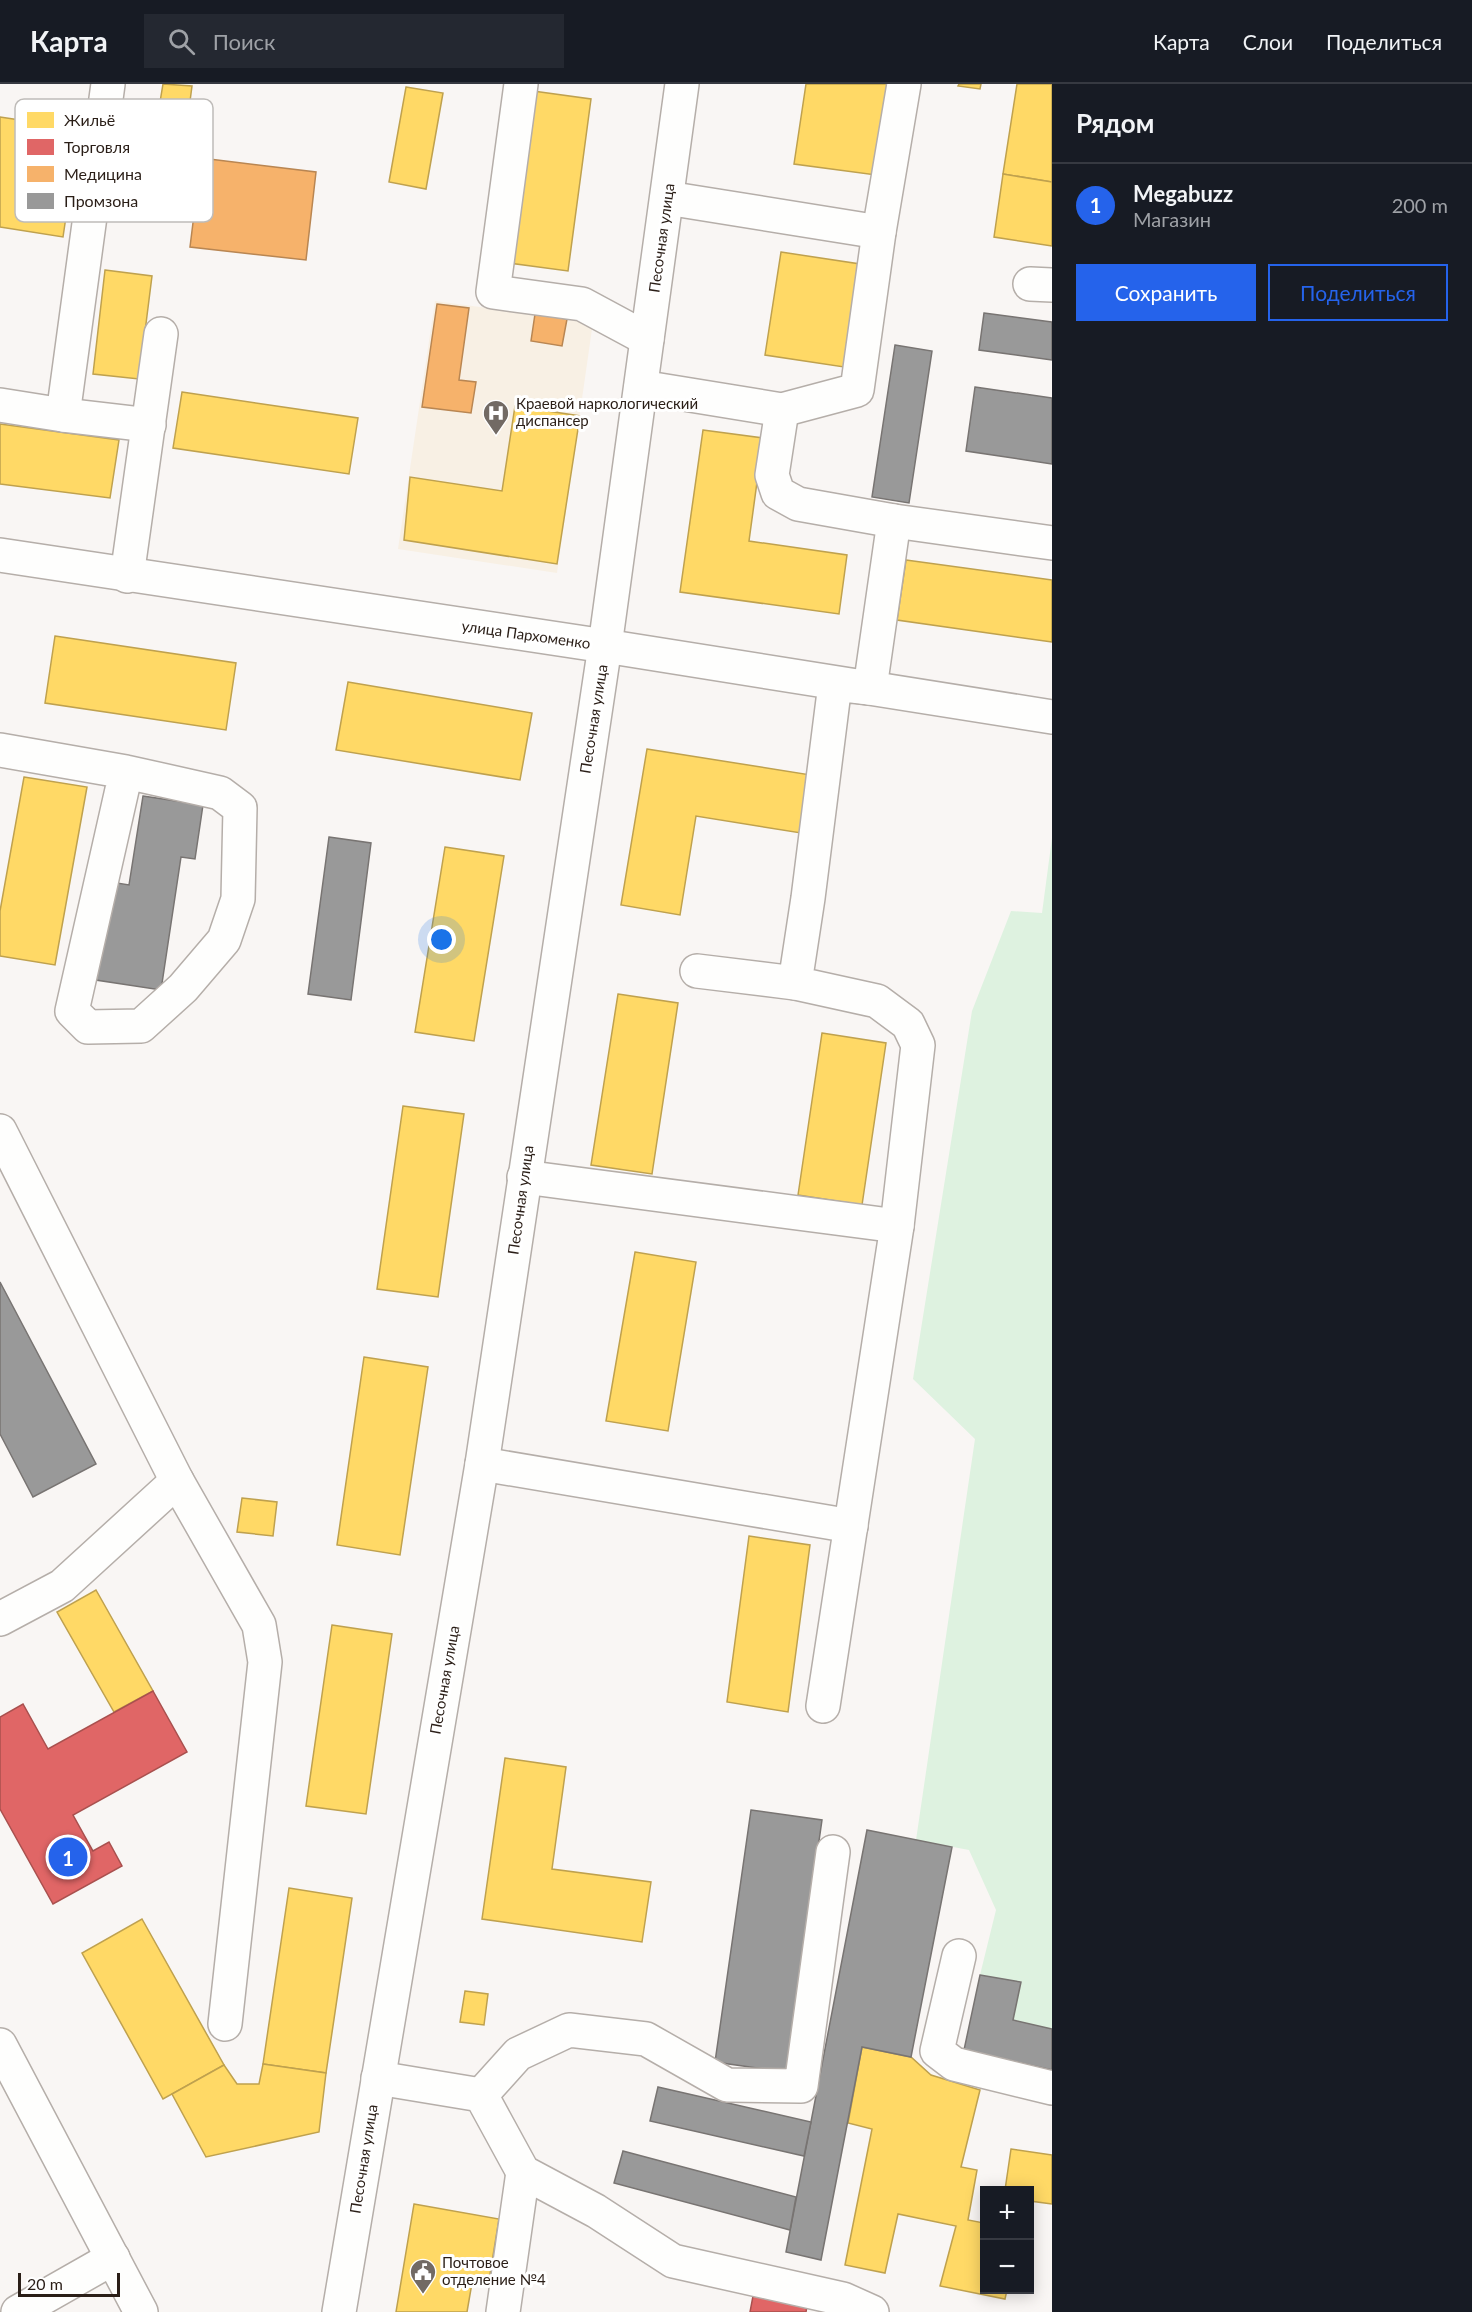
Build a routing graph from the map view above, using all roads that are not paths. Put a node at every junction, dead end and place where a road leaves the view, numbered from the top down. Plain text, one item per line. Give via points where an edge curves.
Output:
1 (108, 84) edge
2 (521, 84) edge
3 (680, 84) edge
4 (904, 84) edge
5 (106, 99) edge
6 (668, 198) junction
7 (89, 222) edge
8 (879, 232) junction
9 (161, 334) dead end
10 (647, 339) junction
11 (641, 387) junction
12 (0, 405) edge
13 (782, 410) junction
14 (63, 415) junction
15 (149, 425) junction
16 (894, 521) junction
17 (1052, 543) edge
18 (0, 555) edge
19 (127, 576) junction
20 (605, 646) junction
21 (835, 684) junction
22 (870, 688) junction
23 (1052, 717) edge
24 (0, 750) edge
25 (126, 772) junction
26 (697, 971) dead end
27 (795, 982) junction
28 (0, 1131) edge
29 (524, 1177) junction
30 (897, 1226) junction
31 (482, 1464) junction
32 (177, 1481) junction
33 (851, 1526) junction
34 (0, 1619) edge
35 (823, 1706) dead end
36 (834, 1852) dead end
37 (959, 1956) dead end
38 (225, 2024) dead end
39 (0, 2045) edge
40 (378, 2078) junction
41 (1052, 2088) edge
42 (481, 2095) junction
43 (523, 2172) junction
44 (113, 2258) junction
45 (18, 2312) edge
46 (141, 2312) edge
47 (339, 2312) edge
48 (503, 2312) edge
49 (872, 2312) edge

1 - 5 street
2 - 10 street via 494,292 582,304
3 - 6 street, Песочная улица
4 - 8 street
6 - 8 street
6 - 10 street, Песочная улица
7 - 14 street
8 - 13 street via 857,390
9 - 15 street
10 - 11 street, Песочная улица
11 - 13 street
11 - 20 street, Песочная улица
12 - 14 street
13 - 16 street via 772,475 778,493 798,504
14 - 15 street
15 - 19 street
16 - 17 street
16 - 22 street
18 - 19 street, улица Пархоменко
19 - 20 street, улица Пархоменко
20 - 21 street, улица Пархоменко
20 - 29 street, Песочная улица
21 - 22 street, улица Пархоменко
21 - 27 street
22 - 23 street
24 - 25 street
25 - 25 street via 220,794 240,808 238,899 224,940 183,988 141,1026 88,1027 72,1011
26 - 27 street
27 - 30 street via 877,1000 908,1024 918,1045
28 - 32 street
29 - 30 street
29 - 31 street, Песочная улица
30 - 33 street
31 - 33 street
31 - 40 street, Песочная улица
32 - 34 street via 62,1586
32 - 38 street via 259,1625 265,1662
33 - 35 street
36 - 42 street via 801,2086 727,2085 646,2039 569,2030 518,2054
37 - 41 street via 937,2051 954,2064
39 - 44 street
40 - 42 street
40 - 47 street, Песочная улица
42 - 43 street
43 - 48 street
43 - 49 street via 596,2211 673,2261 843,2299
44 - 45 street
44 - 46 street

